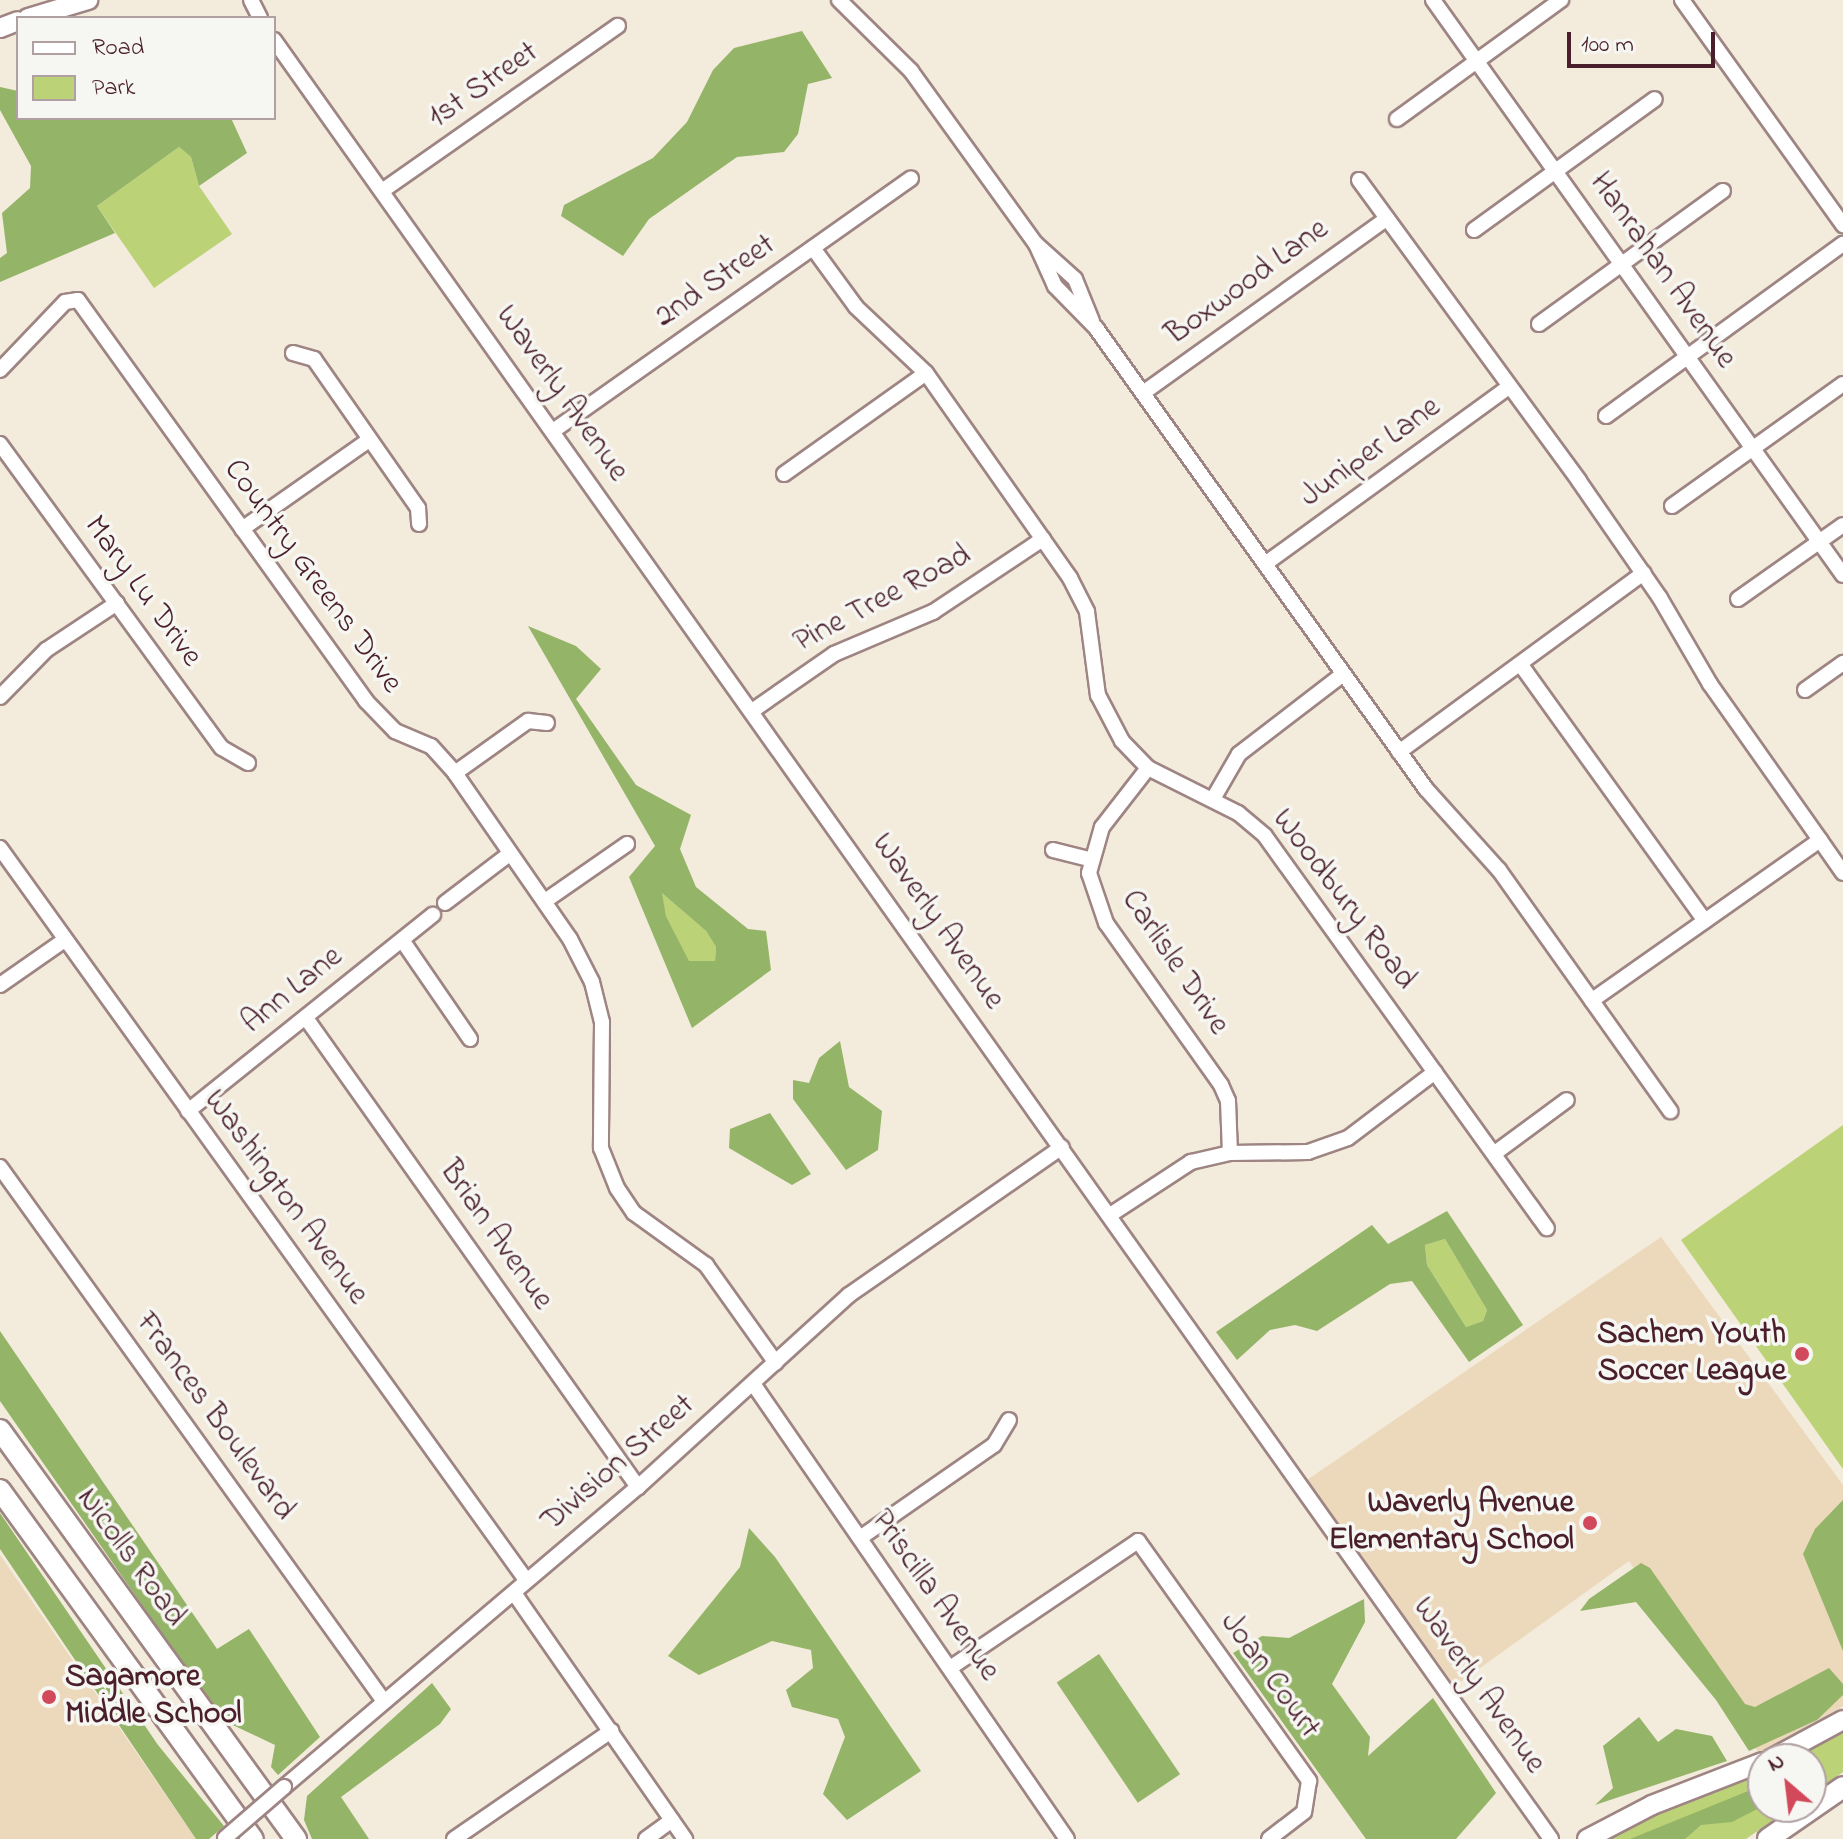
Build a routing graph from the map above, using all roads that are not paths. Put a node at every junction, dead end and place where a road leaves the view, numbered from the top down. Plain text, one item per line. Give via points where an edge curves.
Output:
1 (88, 0) edge
2 (839, 0) edge
3 (1433, 0) edge
4 (1561, 0) edge
5 (1682, 0) edge
6 (34, 16) edge
7 (618, 26) dead end
8 (276, 43) edge
9 (1477, 61) junction
10 (1655, 99) dead end
11 (1397, 119) dead end
12 (1557, 173) junction
13 (911, 178) dead end
14 (1359, 180) dead end
15 (382, 191) junction
16 (1723, 191) dead end
17 (1387, 218) junction
18 (1843, 225) edge
19 (1474, 230) dead end
20 (1843, 244) edge
21 (813, 248) junction
22 (1623, 263) junction
23 (1539, 324) dead end
24 (293, 353) dead end
25 (1687, 356) junction
26 (0, 370) edge
27 (926, 373) junction
28 (1843, 384) edge
29 (1509, 387) junction
30 (1143, 393) junction
31 (1606, 416) dead end
32 (553, 431) junction
33 (369, 440) junction
34 (0, 444) edge
35 (1754, 448) junction
36 (784, 474) dead end
37 (1672, 506) dead end
38 (419, 524) dead end
39 (1843, 525) edge
40 (242, 529) junction
41 (1043, 539) junction
42 (1819, 542) junction
43 (1265, 564) junction
44 (1644, 573) junction
45 (1843, 575) edge
46 (1738, 599) dead end
47 (117, 603) junction
48 (1843, 663) edge
49 (1521, 665) junction
50 (1342, 675) junction
51 (1805, 690) dead end
52 (0, 697) edge
53 (752, 711) junction
54 (547, 723) dead end
55 (1399, 752) junction
56 (248, 763) dead end
57 (1148, 768) junction
58 (455, 773) junction
59 (1213, 799) junction
60 (1820, 840) junction
61 (627, 844) dead end
62 (0, 848) edge
63 (1053, 850) dead end
64 (508, 855) junction
65 (1090, 859) junction
66 (1843, 873) edge
67 (545, 901) junction
68 (445, 903) dead end
69 (433, 915) dead end
70 (1705, 921) junction
71 (402, 940) junction
72 (63, 941) junction
73 (0, 985) edge
74 (1592, 1000) junction
75 (306, 1018) junction
76 (470, 1039) dead end
77 (1435, 1072) junction
78 (1567, 1100) dead end
79 (188, 1111) junction
80 (1670, 1111) dead end
81 (1062, 1147) junction
82 (1230, 1153) junction
83 (1495, 1153) junction
84 (0, 1167) edge
85 (1110, 1215) junction
86 (1547, 1228) dead end
87 (776, 1363) junction
88 (754, 1385) junction
89 (1009, 1420) dead end
90 (0, 1430) edge
91 (638, 1487) junction
92 (0, 1490) edge
93 (860, 1538) junction
94 (526, 1580) junction
95 (514, 1593) junction
96 (950, 1668) junction
97 (383, 1700) junction
98 (1843, 1720) edge
99 (611, 1731) junction
100 (1801, 1743) edge
101 (1747, 1768) edge
102 (1843, 1787) edge
103 (672, 1820) junction
104 (224, 1838) edge
105 (253, 1839) edge
106 (296, 1839) edge
107 (454, 1839) edge
108 (646, 1839) edge
109 (685, 1839) edge
110 (1067, 1839) edge
111 (1269, 1839) edge
112 (1551, 1839) edge
113 (1587, 1839) edge
114 (1768, 1839) edge

1 - 6 main road
2 - 30 street via 911,71 1036,244 1075,279 1096,328
3 - 9 street, Hanrahan Avenue
4 - 9 street
5 - 18 street
7 - 15 street, 1st Street
8 - 15 street, Waverly Avenue
9 - 11 street
9 - 12 street, Hanrahan Avenue
10 - 12 street
12 - 19 street
12 - 22 street, Hanrahan Avenue
13 - 21 street, 2nd Street
14 - 17 street
15 - 32 street, Waverly Avenue
16 - 22 street
17 - 29 street
17 - 30 street, Boxwood Lane
20 - 25 street
21 - 27 street, Woodbury Road via 856,307
21 - 32 street, 2nd Street
22 - 23 street
22 - 25 street, Hanrahan Avenue
24 - 33 street via 314,359
25 - 31 street
25 - 35 street, Hanrahan Avenue
26 - 40 street, Country Greens Drive via 65,302 78,300
27 - 36 street
27 - 41 street, Woodbury Road
28 - 35 street
29 - 43 street, Juniper Lane
29 - 44 street
30 - 43 street
32 - 53 street, Waverly Avenue
33 - 38 street via 418,508
33 - 40 street
34 - 47 street, Mary Lu Drive
35 - 37 street
35 - 42 street, Hanrahan Avenue
39 - 42 street
40 - 58 street, Country Greens Drive via 378,717 395,731 431,746
41 - 53 street, Pine Tree Road via 933,612 834,654
41 - 57 street, Woodbury Road via 1087,612 1098,695 1106,713
42 - 45 street, Hanrahan Avenue
42 - 46 street
43 - 50 street
44 - 49 street
44 - 60 street via 1710,684
47 - 52 street via 46,650
47 - 56 street, Mary Lu Drive via 222,748
48 - 51 street
49 - 55 street
49 - 70 street
50 - 55 street
50 - 59 street via 1239,754
53 - 81 street, Waverly Avenue
54 - 58 street via 528,721
55 - 74 street via 1499,870
57 - 59 street, Woodbury Road
57 - 65 street via 1102,827
58 - 64 street, Country Greens Drive
59 - 77 street, Woodbury Road via 1248,820 1271,843
60 - 66 street
60 - 70 street
61 - 67 street
62 - 72 street, Washington Avenue
63 - 65 street
64 - 67 street, Country Greens Drive
64 - 68 street
65 - 82 street, Carlisle Drive via 1089,873 1106,923 1221,1085 1228,1101
67 - 87 street, Country Greens Drive via 570,939 598,1001 604,1071 598,1121 601,1148 617,1188 634,1213 706,1265
69 - 71 street, Ann Lane
70 - 74 street
71 - 75 street, Ann Lane
71 - 76 street
72 - 73 street
72 - 79 street, Washington Avenue
74 - 80 street
75 - 79 street, Ann Lane
75 - 91 street, Brian Avenue
77 - 82 street via 1329,1147 1289,1155
77 - 83 street, Woodbury Road
78 - 83 street
79 - 94 street, Washington Avenue
81 - 85 street, Waverly Avenue
81 - 87 street, Division Street via 849,1295
82 - 85 street via 1191,1162
83 - 86 street, Woodbury Road
84 - 97 street, Frances Boulevard
85 - 112 street, Waverly Avenue
87 - 88 street, Division Street
88 - 91 street, Division Street
88 - 93 street, Priscilla Avenue
89 - 93 street via 994,1445
90 - 106 highway, Nicolls Road
91 - 94 street, Division Street
92 - 105 highway, Nicolls Road
93 - 96 street, Priscilla Avenue
94 - 95 street, Division Street
95 - 97 street, Division Street
95 - 99 street
96 - 110 street, Priscilla Avenue
96 - 111 street, Joan Court via 1138,1541 1309,1781 1304,1812
97 - 104 street, Division Street, bridge
98 - 100 main road
99 - 103 street
99 - 107 street
101 - 113 main road via 1652,1805
102 - 114 highway
103 - 108 street
103 - 109 street

